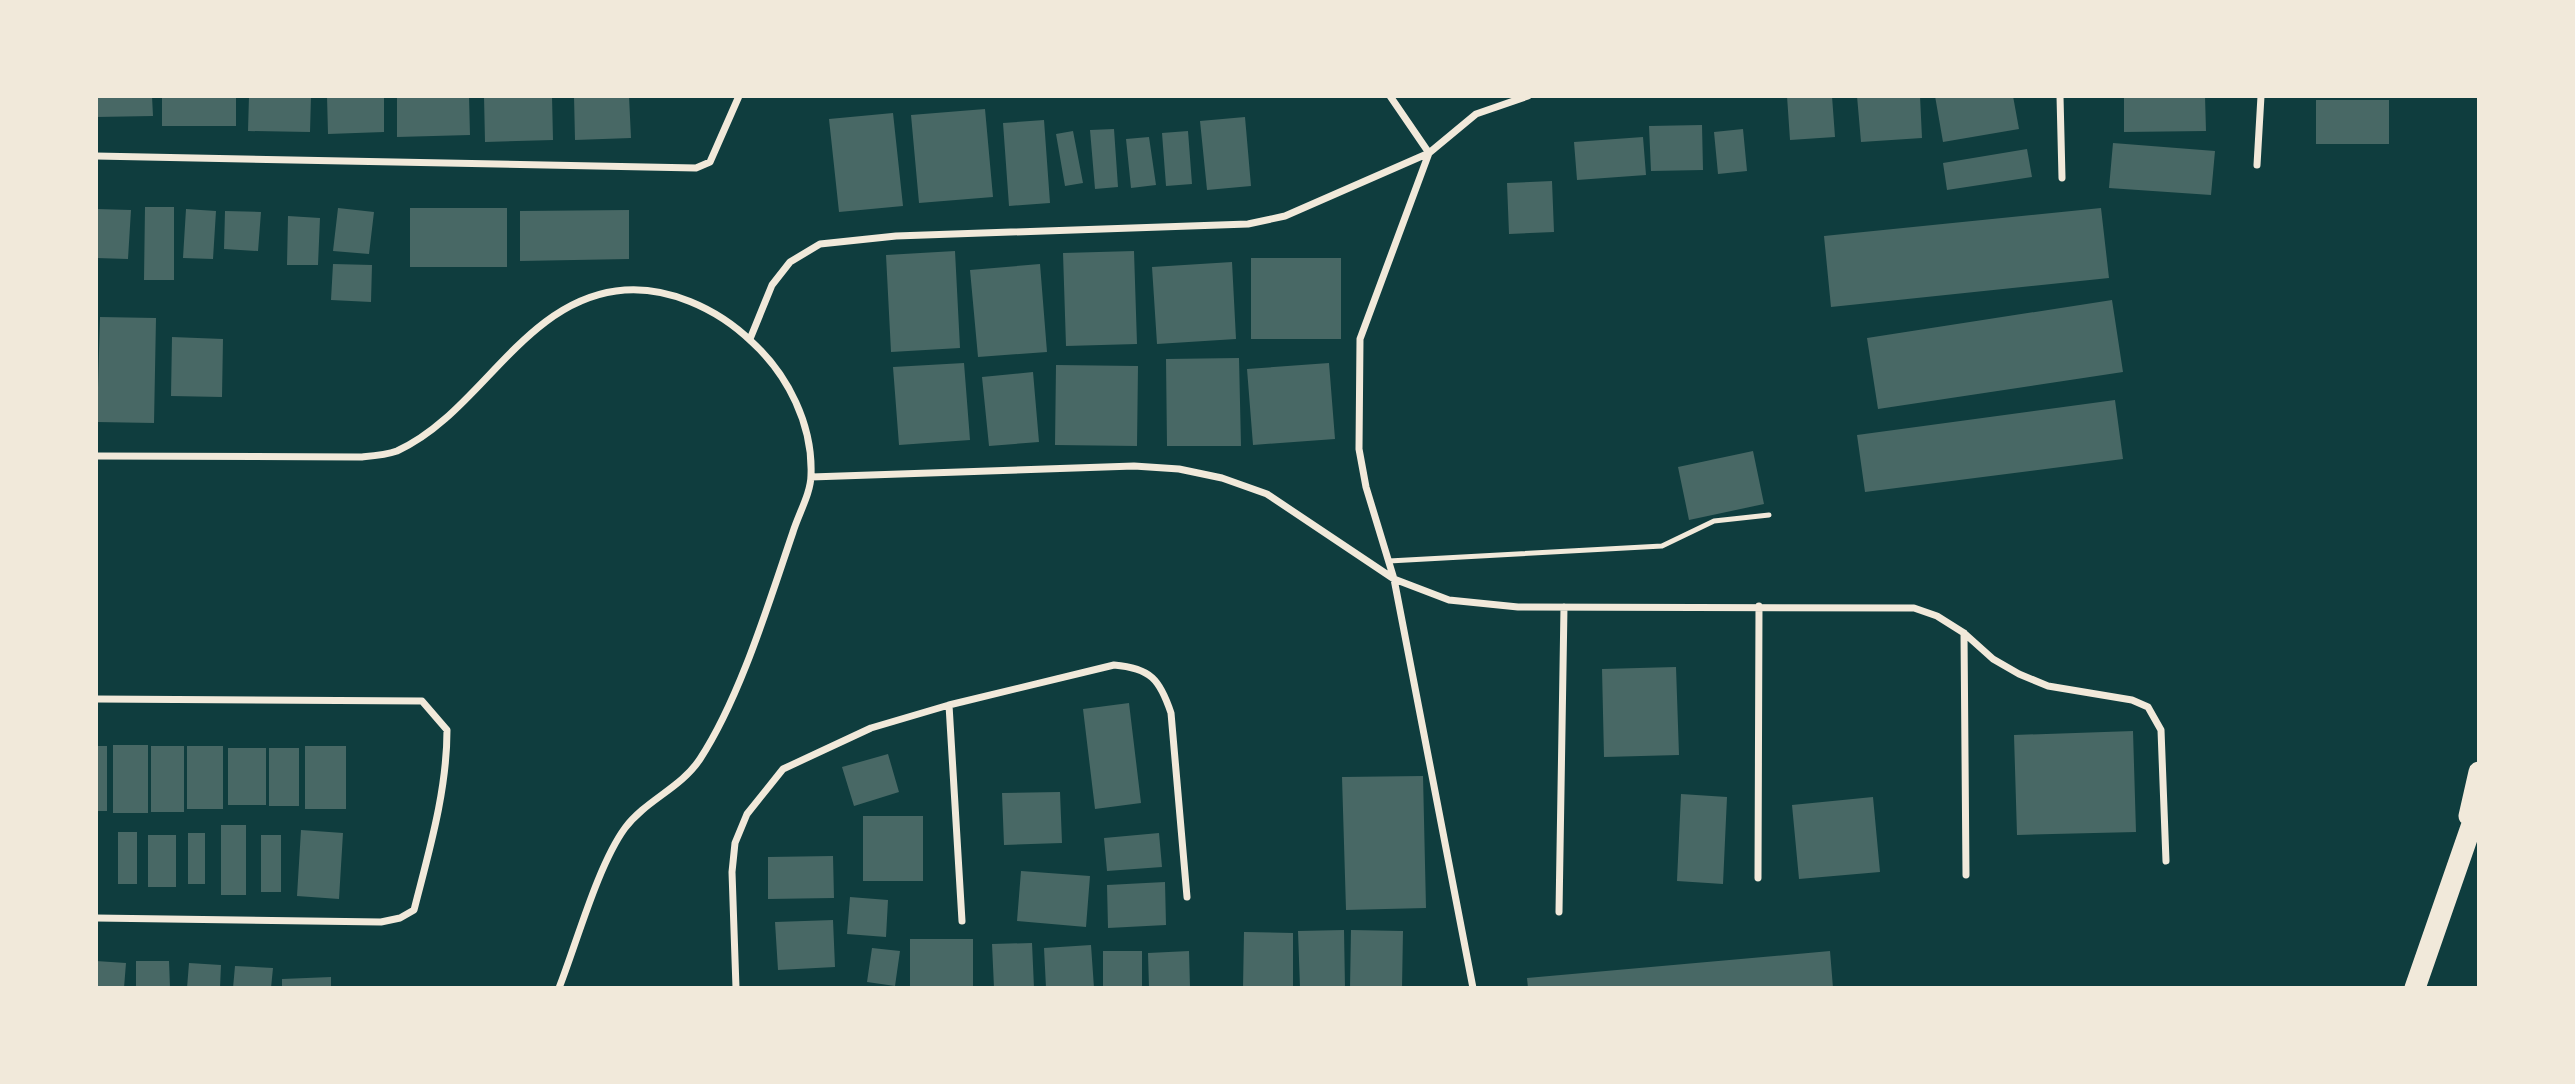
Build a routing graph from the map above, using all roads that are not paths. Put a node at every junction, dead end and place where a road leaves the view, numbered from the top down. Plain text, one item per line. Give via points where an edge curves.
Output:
1 (739, 96) edge
2 (1390, 96) edge
3 (1528, 96) edge
4 (2060, 96) edge
5 (2261, 96) edge
6 (1429, 153) junction
7 (96, 156) edge
8 (2258, 165) dead end
9 (2062, 177) dead end
10 (750, 339) junction
11 (96, 456) edge
12 (811, 477) junction
13 (1769, 515) dead end
14 (1389, 561) junction
15 (1394, 579) junction
16 (1759, 606) junction
17 (1564, 607) junction
18 (1964, 633) junction
19 (96, 699) edge
20 (949, 705) junction
21 (2479, 772) edge
22 (2479, 804) edge
23 (2166, 861) dead end
24 (2458, 862) junction
25 (1966, 875) dead end
26 (1758, 878) dead end
27 (1187, 897) dead end
28 (1559, 912) dead end
29 (96, 918) edge
30 (962, 921) dead end
31 (559, 988) edge
32 (736, 988) edge
33 (1473, 988) edge
34 (2415, 988) edge

1 - 7 street via 710,162 696,168
2 - 6 street
3 - 6 street via 1476,114
4 - 9 street
5 - 8 street
6 - 10 street via 1285,216 1248,224 896,236 820,244 790,262 772,285
6 - 14 street via 1360,339 1359,449
10 - 11 street via 727,318 687,300 617,290 581,301 547,321 438,425 394,452 361,457
10 - 12 street via 775,363 792,393 805,429
12 - 15 street via 1134,466 1179,470 1222,478 1267,494
12 - 31 street via 713,738 677,785 626,827 612,850
13 - 14 lane via 1714,521 1662,546
14 - 15 street
15 - 17 street via 1449,600
15 - 33 street
16 - 17 street
16 - 18 street via 1914,607
16 - 26 street
17 - 28 street
18 - 23 street via 1993,659 2048,686 2132,699 2148,708 2161,730
18 - 25 street
19 - 29 street via 422,701 447,730 447,757 414,910 400,918 382,922
20 - 27 street via 1114,665 1134,666 1152,676 1163,688 1171,713
20 - 30 street
20 - 32 street via 828,746 783,769 762,792 735,843
21 - 24 highway
22 - 24 highway
24 - 34 highway

